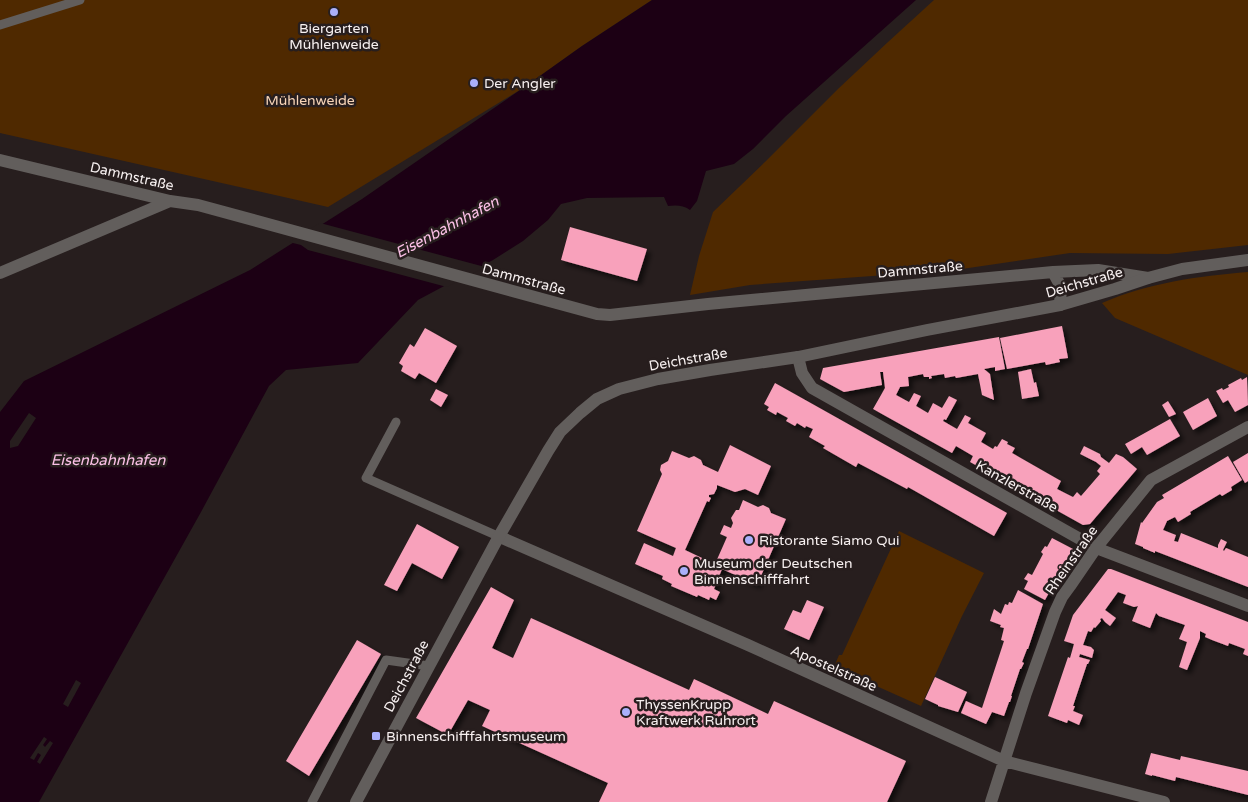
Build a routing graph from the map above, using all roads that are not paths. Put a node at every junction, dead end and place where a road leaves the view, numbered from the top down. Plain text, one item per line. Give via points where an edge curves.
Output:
1 (80, 0) edge
2 (0, 25) edge
3 (0, 160) edge
4 (170, 201) junction
5 (1248, 260) edge
6 (1053, 272) junction
7 (0, 273) edge
8 (1148, 278) junction
9 (1060, 305) junction
10 (798, 357) junction
11 (396, 422) dead end
12 (1248, 427) edge
13 (500, 537) junction
14 (1096, 548) junction
15 (1248, 606) edge
16 (429, 666) junction
17 (1004, 761) junction
18 (312, 802) edge
19 (356, 802) edge
20 (991, 802) edge
21 (1164, 802) edge

1 - 2 lane
3 - 4 street, Dammstraße
4 - 6 street, Dammstraße via 198,205 597,314
4 - 7 street
5 - 8 street, Deichstraße via 1182,269
6 - 8 street, Dammstraße via 1098,270
6 - 9 street via 1060,287
8 - 9 street, Deichstraße
9 - 10 street, Deichstraße
10 - 13 street, Deichstraße via 658,379 619,389 597,399 560,432
10 - 14 street, Kanzlerstraße via 802,373 812,388
11 - 13 lane via 366,478
12 - 14 street, Rheinstraße via 1151,480
13 - 16 street, Deichstraße
13 - 17 street, Apostelstraße
14 - 15 street, Kanzlerstraße
14 - 17 street, Rheinstraße via 1055,612
16 - 18 lane via 386,660
16 - 19 street, Deichstraße
17 - 20 street, Rheinstraße
17 - 21 street, Apostelstraße

